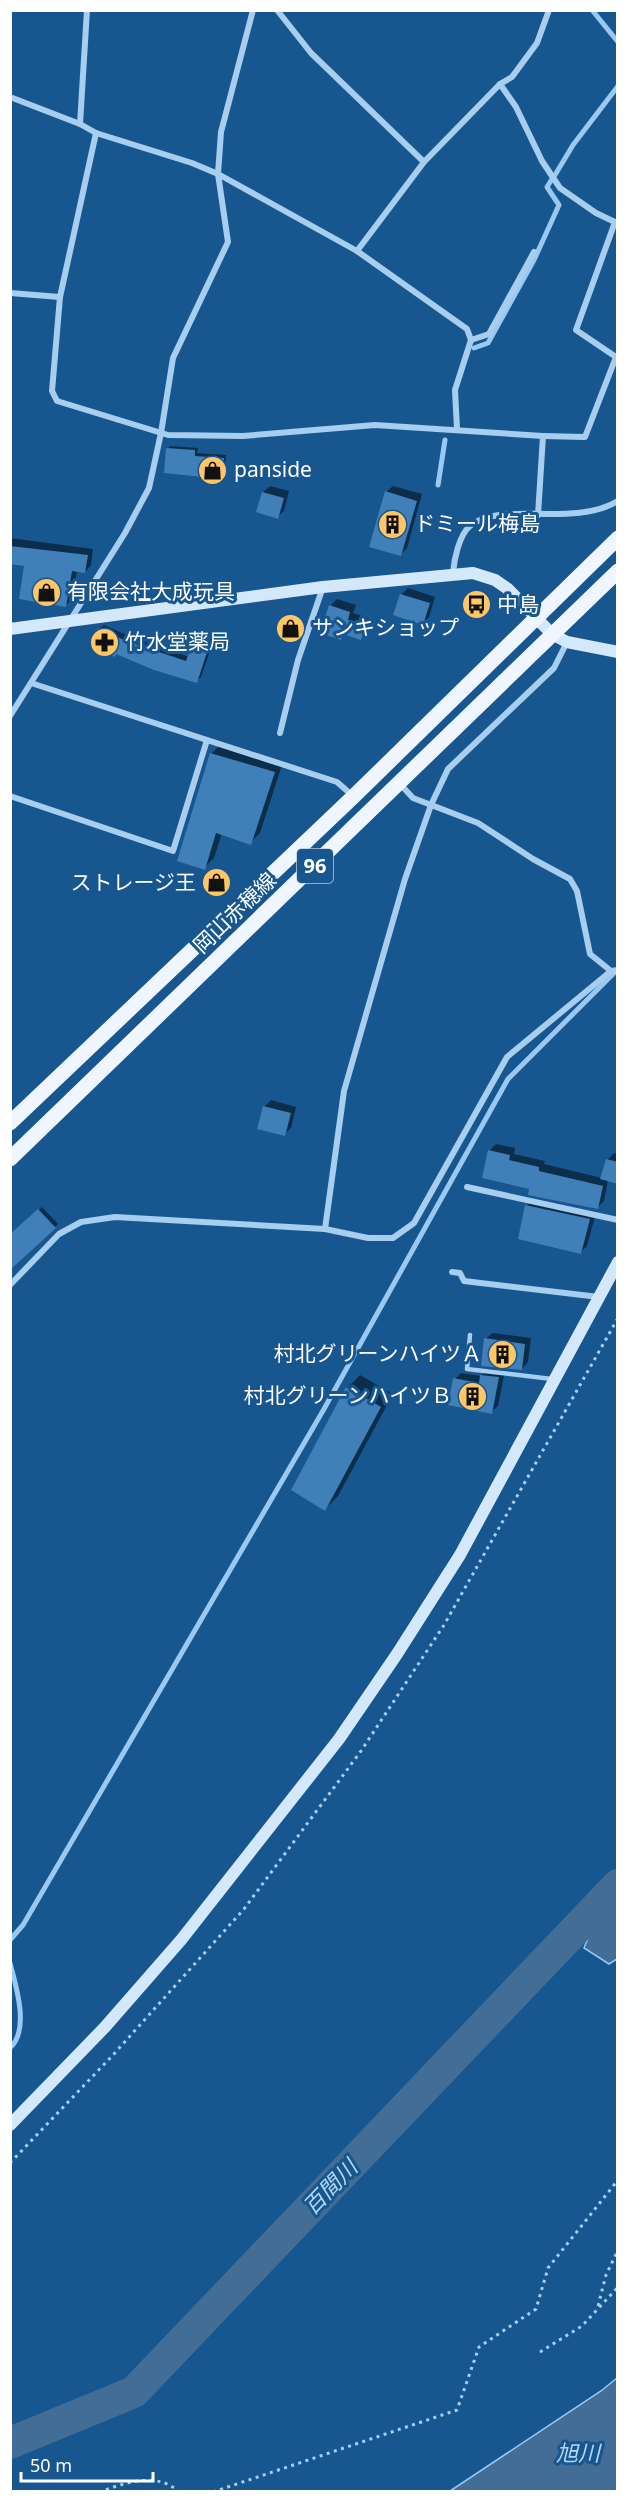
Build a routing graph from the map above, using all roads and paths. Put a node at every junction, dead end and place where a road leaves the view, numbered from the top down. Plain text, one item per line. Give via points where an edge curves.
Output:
1 (87, 10) edge
2 (253, 10) edge
3 (277, 10) edge
4 (547, 11) edge
5 (500, 84) junction
6 (10, 96) edge
7 (80, 124) junction
8 (96, 133) junction
9 (424, 162) junction
10 (218, 174) junction
11 (616, 223) edge
12 (357, 251) junction
13 (534, 252) dead end
14 (10, 293) edge
15 (60, 297) junction
16 (471, 340) junction
17 (617, 358) edge
18 (457, 429) junction
19 (161, 433) junction
20 (543, 436) junction
21 (618, 501) edge
22 (538, 515) junction
23 (618, 538) edge
24 (618, 571) edge
25 (453, 573) junction
26 (323, 587) junction
27 (536, 617) junction
28 (72, 620) junction
29 (10, 629) edge
30 (552, 634) junction
31 (567, 642) junction
32 (618, 643) edge
33 (591, 646) junction
34 (618, 652) edge
35 (31, 683) junction
36 (10, 716) edge
37 (280, 733) dead end
38 (207, 740) junction
39 (400, 784) junction
40 (10, 796) edge
41 (353, 797) junction
42 (431, 805) junction
43 (614, 970) edge
44 (10, 1123) edge
45 (10, 1159) edge
46 (467, 1187) dead end
47 (618, 1220) edge
48 (325, 1229) junction
49 (618, 1262) edge
50 (452, 1272) dead end
51 (10, 1285) edge
52 (599, 1297) junction
53 (470, 1335) dead end
54 (555, 1379) junction
55 (10, 2125) edge
56 (618, 2180) edge
57 (618, 2250) edge
58 (618, 2287) edge
59 (598, 2308) junction
60 (540, 2352) dead end
61 (99, 2492) edge
62 (179, 2492) edge
63 (213, 2492) edge

1 - 7 street
2 - 10 street via 221,132
3 - 9 street via 311,53
4 - 5 street via 537,43 512,77
5 - 9 street
5 - 11 street via 561,188
6 - 7 street
7 - 8 street
8 - 10 street
8 - 15 street
9 - 12 street
10 - 12 street
10 - 19 street via 228,242 173,358
11 - 17 street via 576,330
12 - 16 street via 467,329
13 - 16 street via 489,334
14 - 15 street
15 - 19 street via 52,390 57,400
16 - 18 street via 455,390
17 - 20 street via 585,437
18 - 19 street via 375,425 243,436
18 - 20 street
19 - 28 street via 149,488
20 - 22 street
21 - 22 street via 580,514
22 - 25 street via 503,514 483,518 468,527
23 - 27 main road, 岡山赤穂線 / 96
24 - 30 main road, 岡山赤穂線 / 96
25 - 26 street
25 - 27 street via 473,573 495,580
26 - 28 street
26 - 37 street via 298,660
27 - 30 street
27 - 41 main road, 岡山赤穂線 / 96
28 - 29 street
28 - 35 street
30 - 31 street
30 - 39 main road, 岡山赤穂線 / 96
31 - 33 street
31 - 42 street via 554,668 448,770
32 - 33 street
33 - 34 street
35 - 36 street
35 - 38 street
38 - 40 street via 173,851
38 - 41 street via 337,782
39 - 42 street via 413,798
39 - 45 main road, 岡山赤穂線 / 96
41 - 44 main road, 岡山赤穂線 / 96
42 - 43 street via 478,823 570,879 577,891 590,954
42 - 48 street via 405,879 344,1092
43 - 48 street via 507,1057 414,1222 393,1238 368,1238
46 - 47 street
48 - 51 street via 115,1217 81,1222 59,1234
49 - 52 street
50 - 52 street via 460,1273 464,1281
52 - 54 street
53 - 54 lane via 467,1370
54 - 55 street via 460,1554 339,1739 181,1940 105,2027
56 - 63 path via 548,2268 536,2309 479,2347 457,2410
57 - 59 path via 606,2275
58 - 59 path
59 - 60 path via 582,2326
61 - 62 path via 138,2479 171,2484

